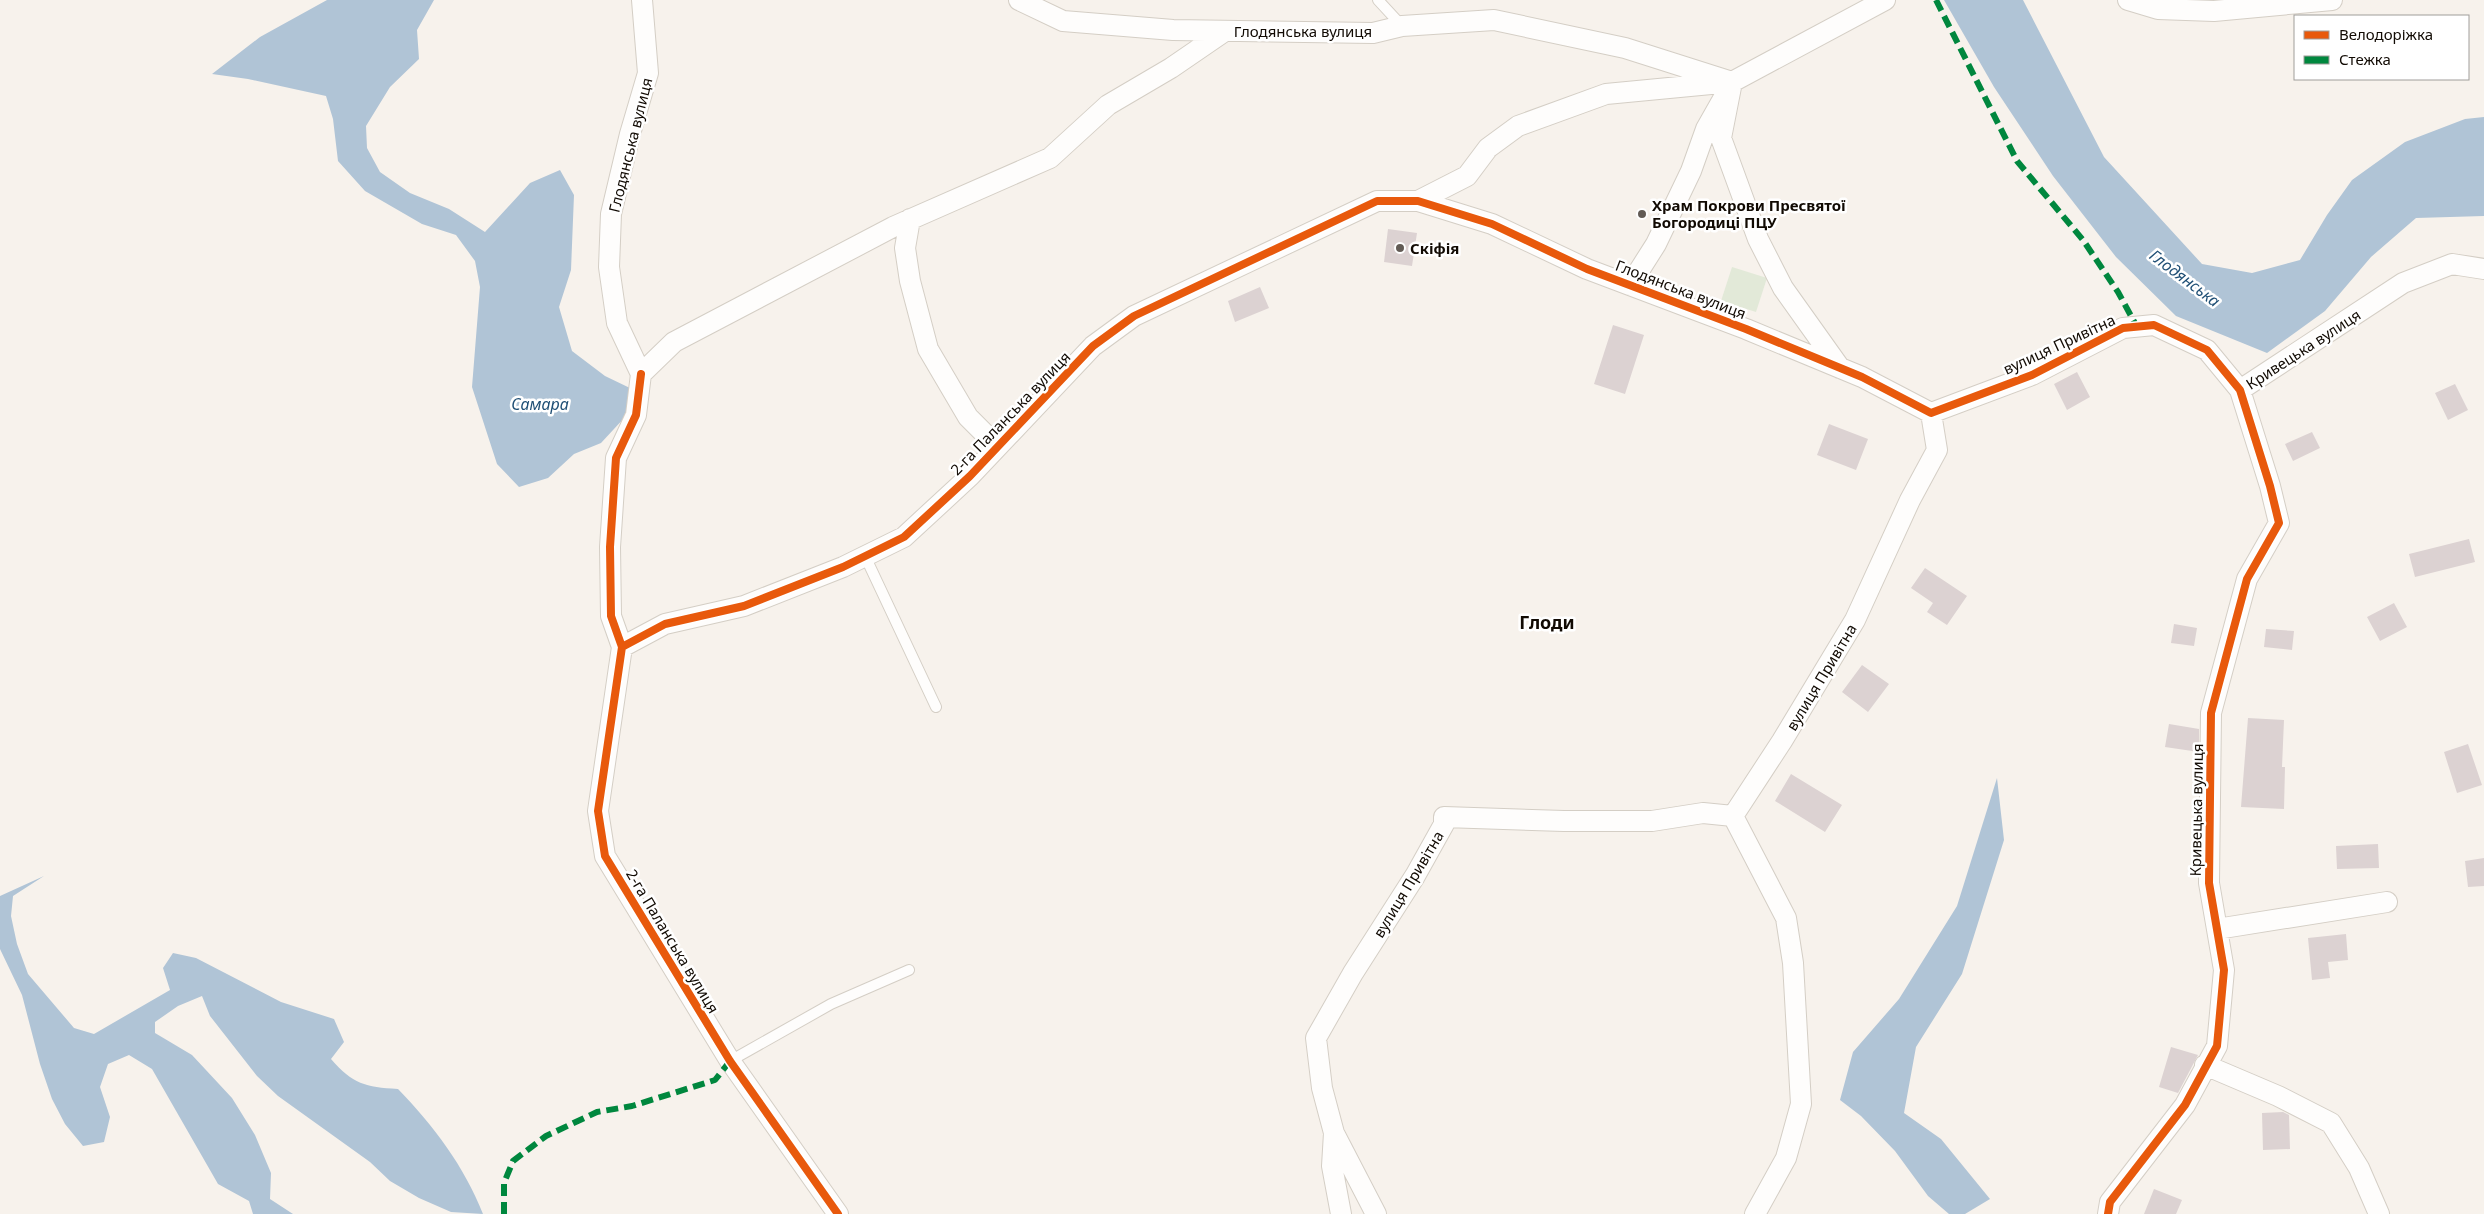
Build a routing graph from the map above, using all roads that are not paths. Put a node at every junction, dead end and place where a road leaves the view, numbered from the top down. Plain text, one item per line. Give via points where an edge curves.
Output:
1 (642, 0) edge
2 (1019, 0) edge
3 (1378, 0) edge
4 (1885, 0) edge
5 (2128, 0) edge
6 (2332, 0) edge
7 (1402, 26) junction
8 (1225, 31) junction
9 (1732, 82) junction
10 (1418, 201) junction
11 (910, 219) junction
12 (2484, 268) edge
13 (1630, 285) junction
14 (1840, 368) junction
15 (641, 374) junction
16 (2240, 390) junction
17 (1931, 413) junction
18 (997, 446) junction
19 (865, 556) junction
20 (622, 647) junction
21 (936, 707) dead end
22 (1733, 816) junction
23 (2386, 902) dead end
24 (2217, 929) junction
25 (909, 970) dead end
26 (730, 1061) junction
27 (2205, 1065) junction
28 (1334, 1133) junction
29 (838, 1214) edge
30 (1341, 1214) edge
31 (1376, 1214) edge
32 (1755, 1214) edge
33 (2108, 1214) edge
34 (2379, 1214) edge

1 - 15 street, Глодянська вулиця via 648,73 611,214 609,267 617,323
2 - 8 street, Глодянська вулиця via 1063,21
3 - 7 lane
4 - 9 street
5 - 6 street via 2158,9 2214,11
7 - 8 street, Глодянська вулиця via 1373,33
7 - 9 street, Глодянська вулиця via 1494,20 1625,48
8 - 11 street via 1108,105 1050,158
9 - 10 street via 1606,94 1518,126 1488,148 1467,176
9 - 13 street via 1706,129 1691,171 1656,244
9 - 14 street, Глодянська вулиця via 1720,138 1758,239 1783,288
10 - 13 street, Глодянська вулиця via 1492,224
10 - 18 street, 2-га Паланська вулиця via 1377,201 1134,316 1093,346
11 - 15 street via 674,342
11 - 18 street via 905,248 928,349 968,417
12 - 16 street, Кривецька вулиця via 2452,264 2403,283
13 - 14 street, Глодянська вулиця
14 - 17 street, Глодянська вулиця
15 - 20 street, 2-га Паланська вулиця via 636,415 616,458 610,547 611,616
16 - 17 street, вулиця Привітна via 2207,350 2154,325 2123,328 2032,375
16 - 24 street, Кривецька вулиця via 2279,523 2247,579 2211,713 2209,883
17 - 22 street, вулиця Привітна via 1937,450 1910,500 1855,620
18 - 19 street, 2-га Паланська вулиця via 970,476 904,537
19 - 20 street, 2-га Паланська вулиця via 843,568 744,606 665,624
19 - 21 lane
20 - 26 street, 2-га Паланська вулиця via 598,811 605,856
22 - 28 street, вулиця Привітна via 1704,813 1652,821 1564,821 1444,816 1444,824 1416,876 1353,972 1316,1038 1322,1088
22 - 32 street via 1786,918 1793,963 1800,1085 1801,1104 1786,1158
23 - 24 street
24 - 27 street, Кривецька вулиця via 2224,970 2217,1046
25 - 26 lane via 831,1004
26 - 29 street, 2-га Паланська вулиця
27 - 33 street, Кривецька вулиця via 2185,1105 2110,1202
27 - 34 street via 2331,1123 2359,1168
28 - 30 street via 1332,1166
28 - 31 street, вулиця Привітна

